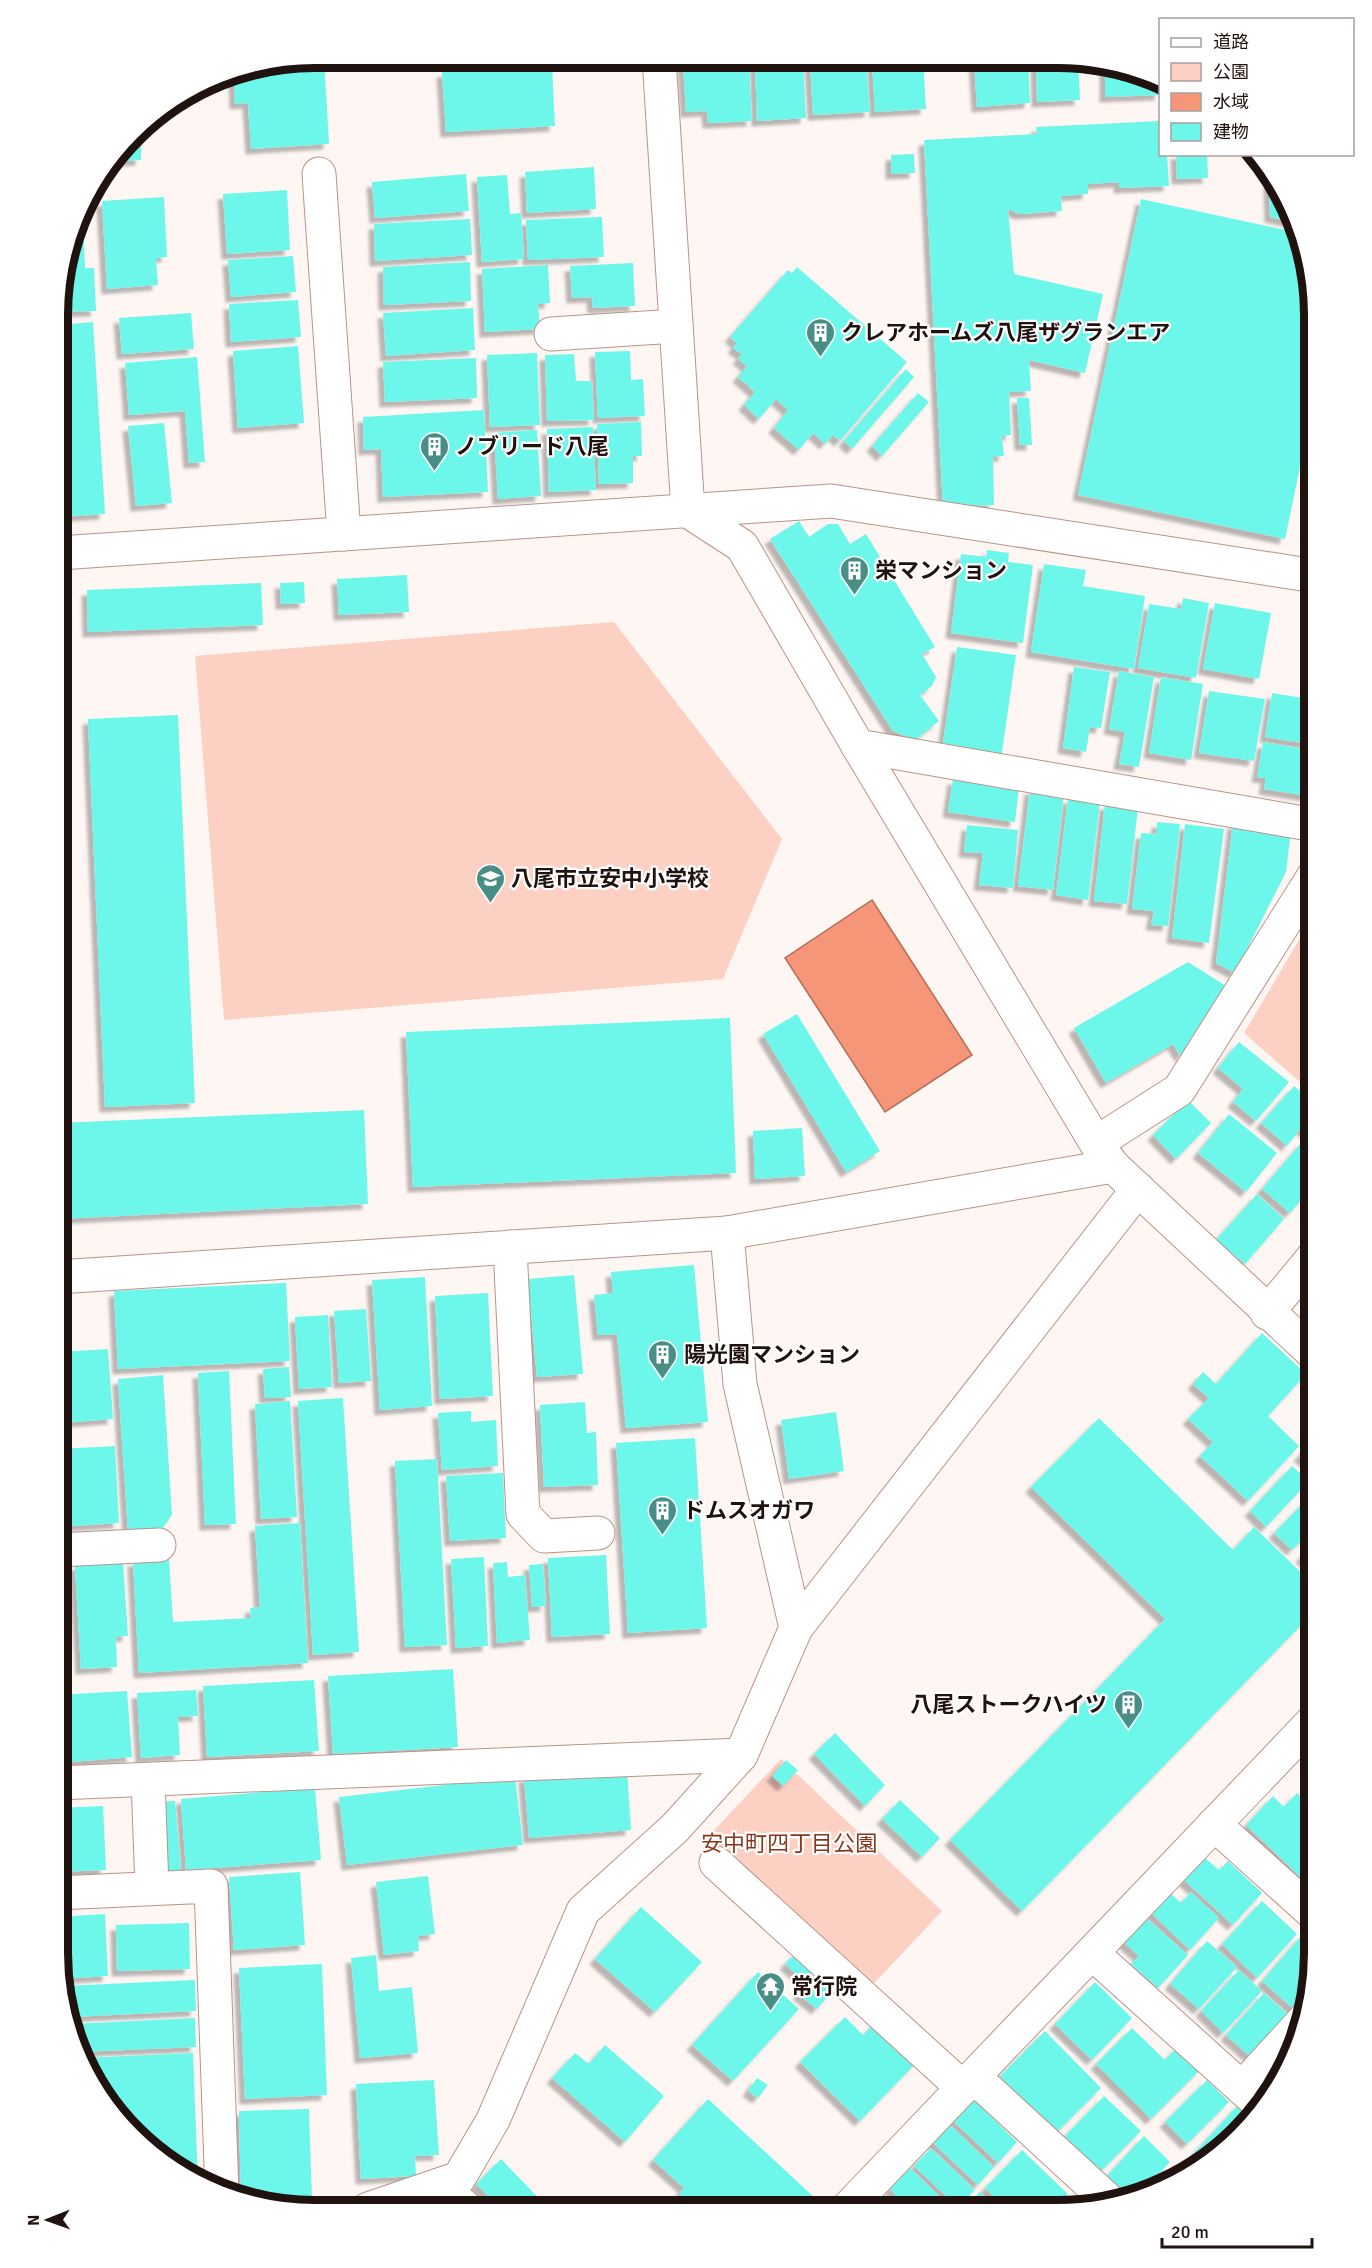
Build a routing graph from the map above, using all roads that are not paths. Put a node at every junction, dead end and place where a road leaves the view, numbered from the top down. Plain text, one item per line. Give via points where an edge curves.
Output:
1 (661, 68) edge
2 (320, 174) dead end
3 (676, 326) junction
4 (551, 334) dead end
5 (688, 511) junction
6 (344, 534) junction
7 (68, 552) edge
8 (1304, 574) edge
9 (858, 746) junction
10 (1304, 823) edge
11 (1304, 891) edge
12 (1105, 1155) junction
13 (1138, 1189) junction
14 (727, 1233) junction
15 (510, 1247) junction
16 (1304, 1268) edge
17 (68, 1276) edge
18 (1267, 1313) junction
19 (1304, 1345) edge
20 (598, 1533) dead end
21 (159, 1545) dead end
22 (68, 1549) edge
23 (796, 1628) junction
24 (1304, 1730) edge
25 (741, 1755) junction
26 (148, 1780) junction
27 (68, 1784) edge
28 (1214, 1824) junction
29 (716, 1863) dead end
30 (152, 1888) junction
31 (68, 1892) edge
32 (1304, 1905) edge
33 (1092, 1953) junction
34 (1286, 2048) edge
35 (968, 2083) junction
36 (1253, 2098) edge
37 (222, 2183) edge
38 (439, 2185) junction
39 (1097, 2197) edge
40 (395, 2200) edge
41 (456, 2200) edge
42 (856, 2200) edge

1 - 3 street
2 - 6 street
3 - 4 street
3 - 5 street
5 - 6 street
5 - 8 street via 831,501
5 - 9 street via 742,546
6 - 7 street
9 - 10 street
9 - 12 street
11 - 12 street via 1179,1090
12 - 13 street
12 - 14 street
13 - 18 street
13 - 23 street
14 - 15 street
14 - 23 street via 740,1384
15 - 17 street
15 - 20 street via 523,1514 544,1536
16 - 18 street
18 - 19 street
21 - 22 street
23 - 25 street
24 - 28 street
25 - 26 street
25 - 38 street via 675,1828 583,1911 493,2120 459,2178
26 - 27 street
26 - 30 street
28 - 32 street
28 - 33 street
29 - 35 street
30 - 31 street
30 - 37 street via 211,1886
33 - 35 street
33 - 36 street
34 - 36 street
35 - 39 street
35 - 42 street
38 - 40 street
38 - 41 street

